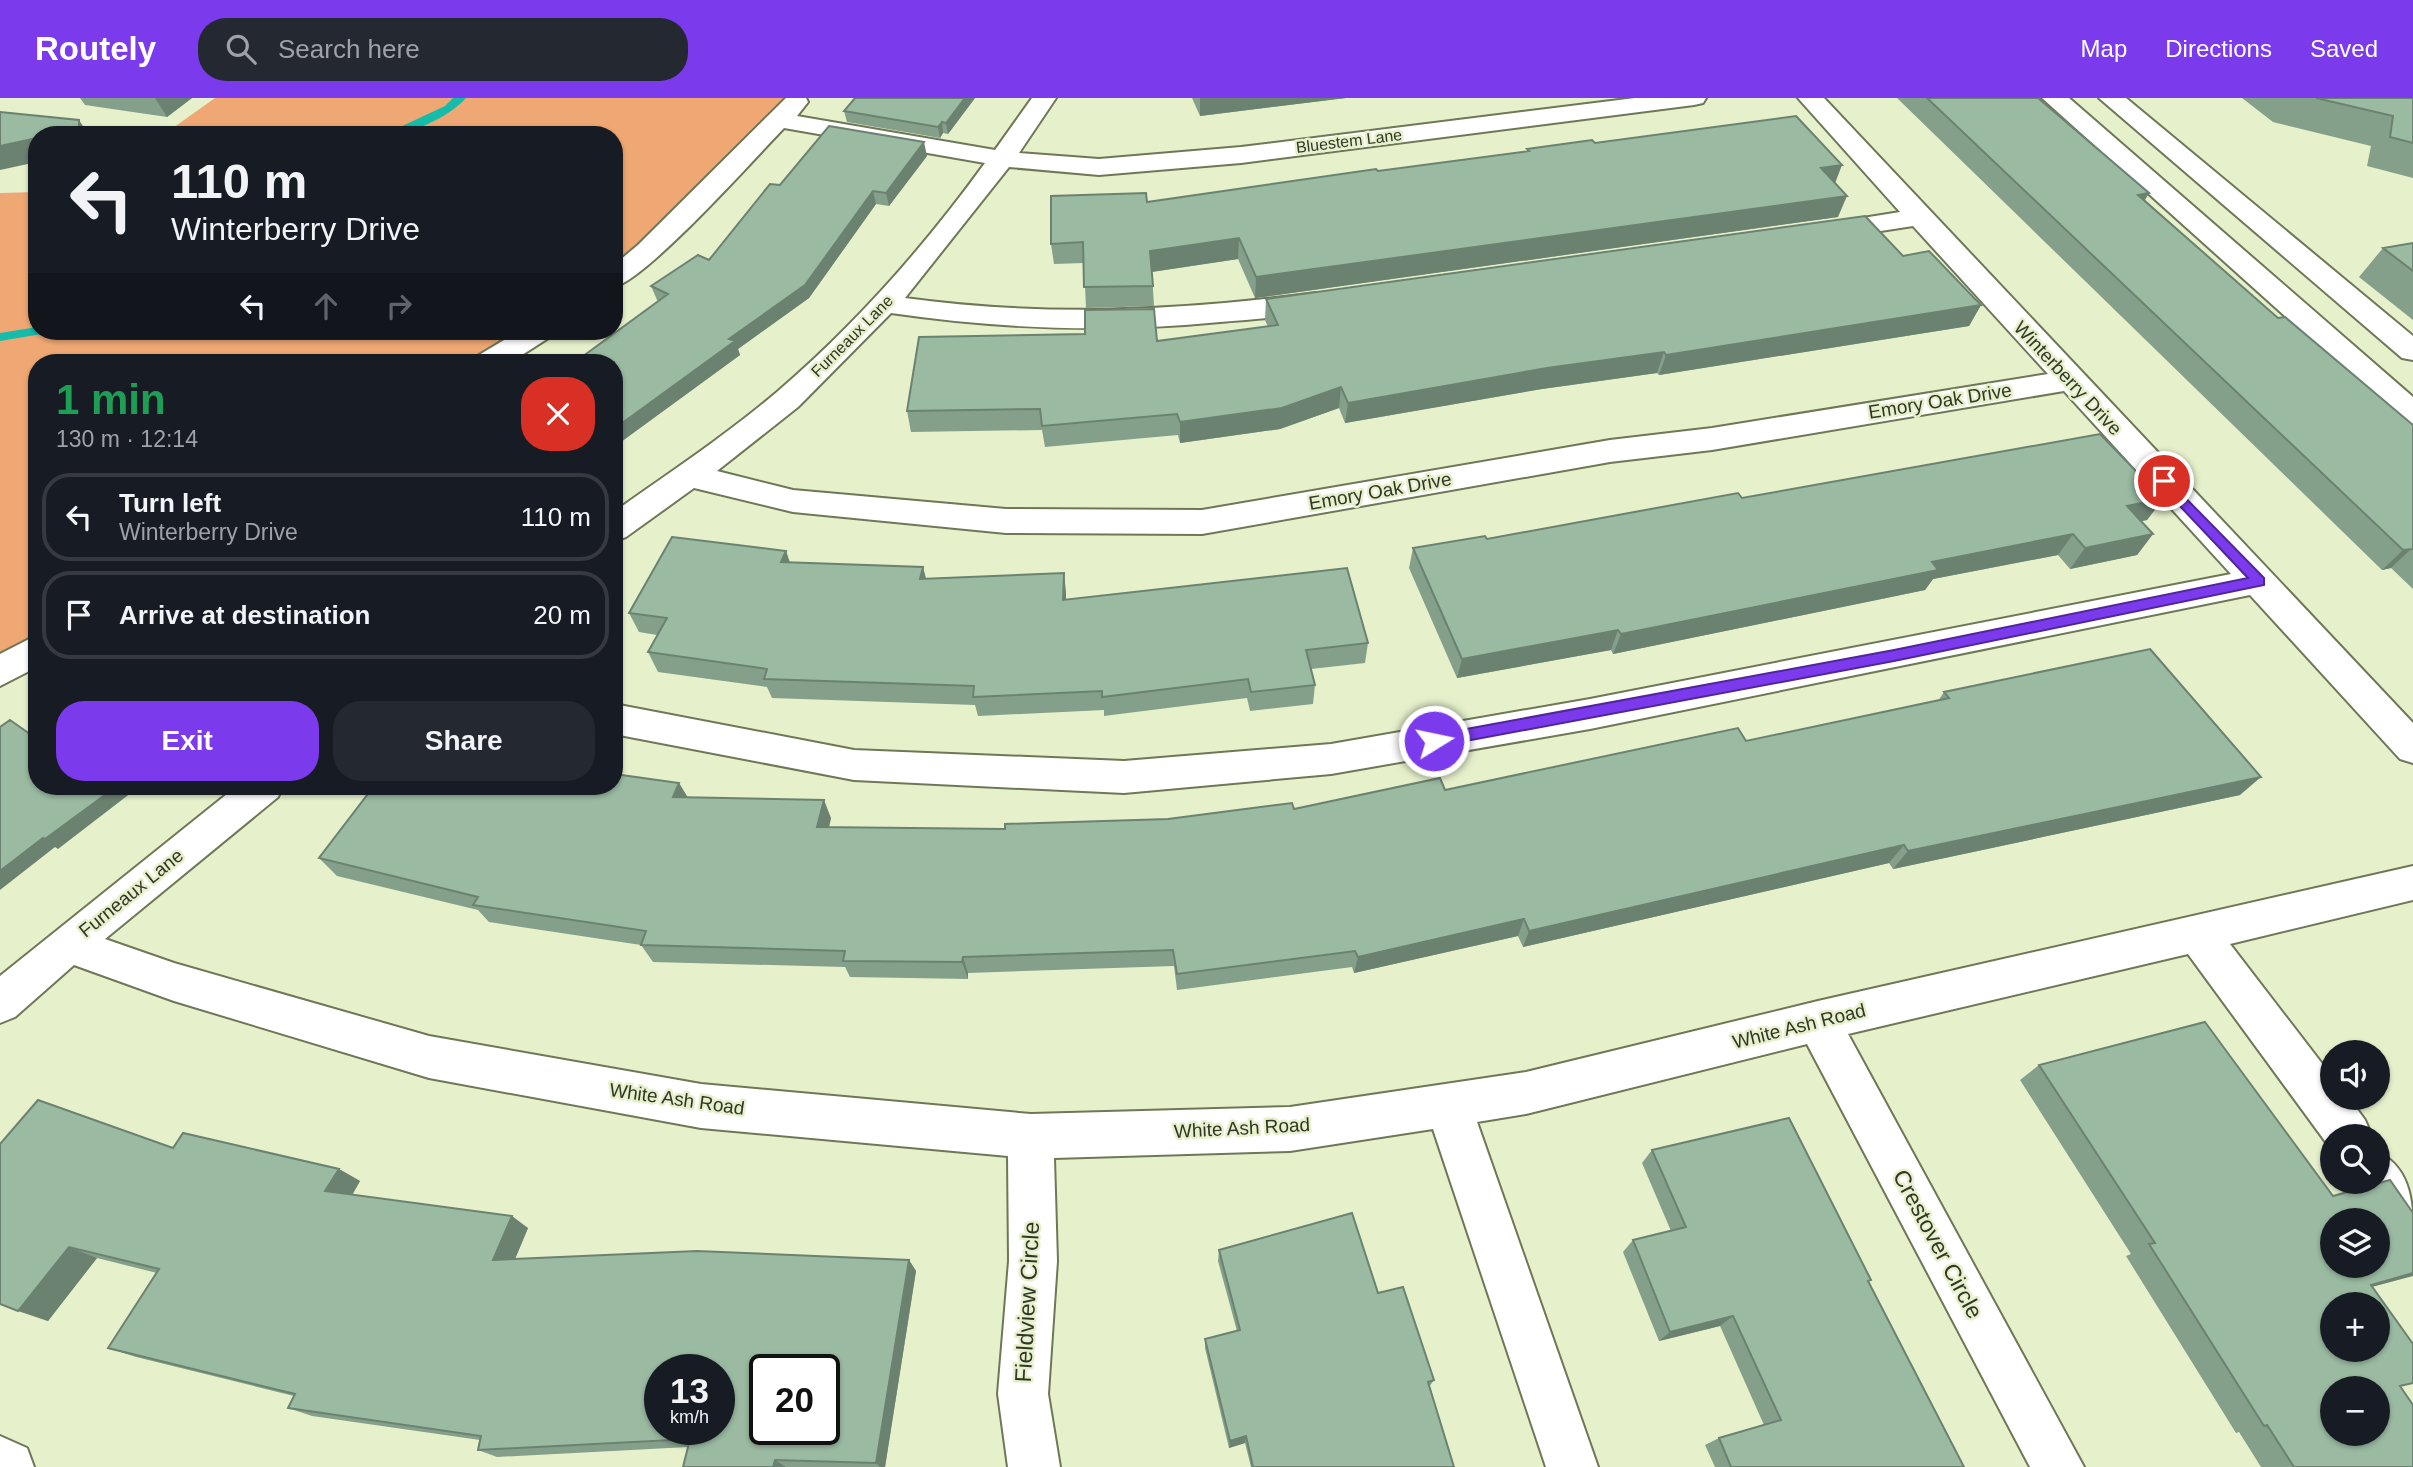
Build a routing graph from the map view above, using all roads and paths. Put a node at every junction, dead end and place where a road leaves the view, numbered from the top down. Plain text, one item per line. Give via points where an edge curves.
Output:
1 (800, 98) edge
2 (1044, 98) edge
3 (1694, 98) edge
4 (1810, 98) edge
5 (2054, 98) edge
6 (2111, 98) edge
7 (779, 120) junction
8 (1004, 159) junction
9 (1918, 217) junction
10 (1795, 236) edge
11 (623, 272) edge
12 (1346, 298) edge
13 (886, 304) junction
14 (525, 340) edge
15 (2413, 351) edge
16 (503, 354) edge
17 (2069, 380) junction
18 (2413, 414) edge
19 (688, 475) junction
20 (623, 522) edge
21 (2259, 581) junction
22 (28, 655) edge
23 (0, 672) edge
24 (623, 721) edge
25 (2413, 747) edge
26 (253, 795) edge
27 (2413, 883) edge
28 (2197, 933) junction
29 (68, 944) junction
30 (0, 1003) edge
31 (1818, 1021) junction
32 (1448, 1105) junction
33 (2340, 1124) edge
34 (1031, 1136) junction
35 (2390, 1191) edge
36 (2413, 1221) edge
37 (0, 1462) edge
38 (8, 1467) edge
39 (1034, 1467) edge
40 (1572, 1467) edge
41 (2058, 1467) edge

1 - 7 street
2 - 8 street, Furneaux Lane
3 - 8 street, Bluestem Lane via 1241,155 1099,167
4 - 9 street, Winterberry Drive
5 - 18 street
6 - 15 street
7 - 8 street, Bluestem Lane
7 - 11 street
8 - 13 street, Furneaux Lane
9 - 10 street
9 - 17 street, Winterberry Drive
12 - 13 street via 1224,314 1120,320 1002,318
13 - 19 street, Furneaux Lane via 807,382
14 - 16 street
17 - 19 street, Emory Oak Drive via 1712,439 1611,451 1202,522 1006,522 793,501
17 - 21 street, Winterberry Drive
19 - 20 street, Furneaux Lane
21 - 24 street via 1603,711 1331,759 1124,777 854,765
21 - 25 street, Winterberry Drive
22 - 23 street
26 - 29 street, Furneaux Lane
27 - 28 street, White Ash Road
28 - 31 street, White Ash Road
28 - 33 street
29 - 30 street, Furneaux Lane
29 - 34 street, White Ash Road via 174,982 429,1057 701,1106
31 - 32 street, White Ash Road via 1526,1093
31 - 41 street, Crestover Circle
32 - 34 street, White Ash Road via 1290,1129
32 - 40 street
34 - 39 street, Fieldview Circle via 1032,1261 1023,1394
35 - 36 street
37 - 38 street

